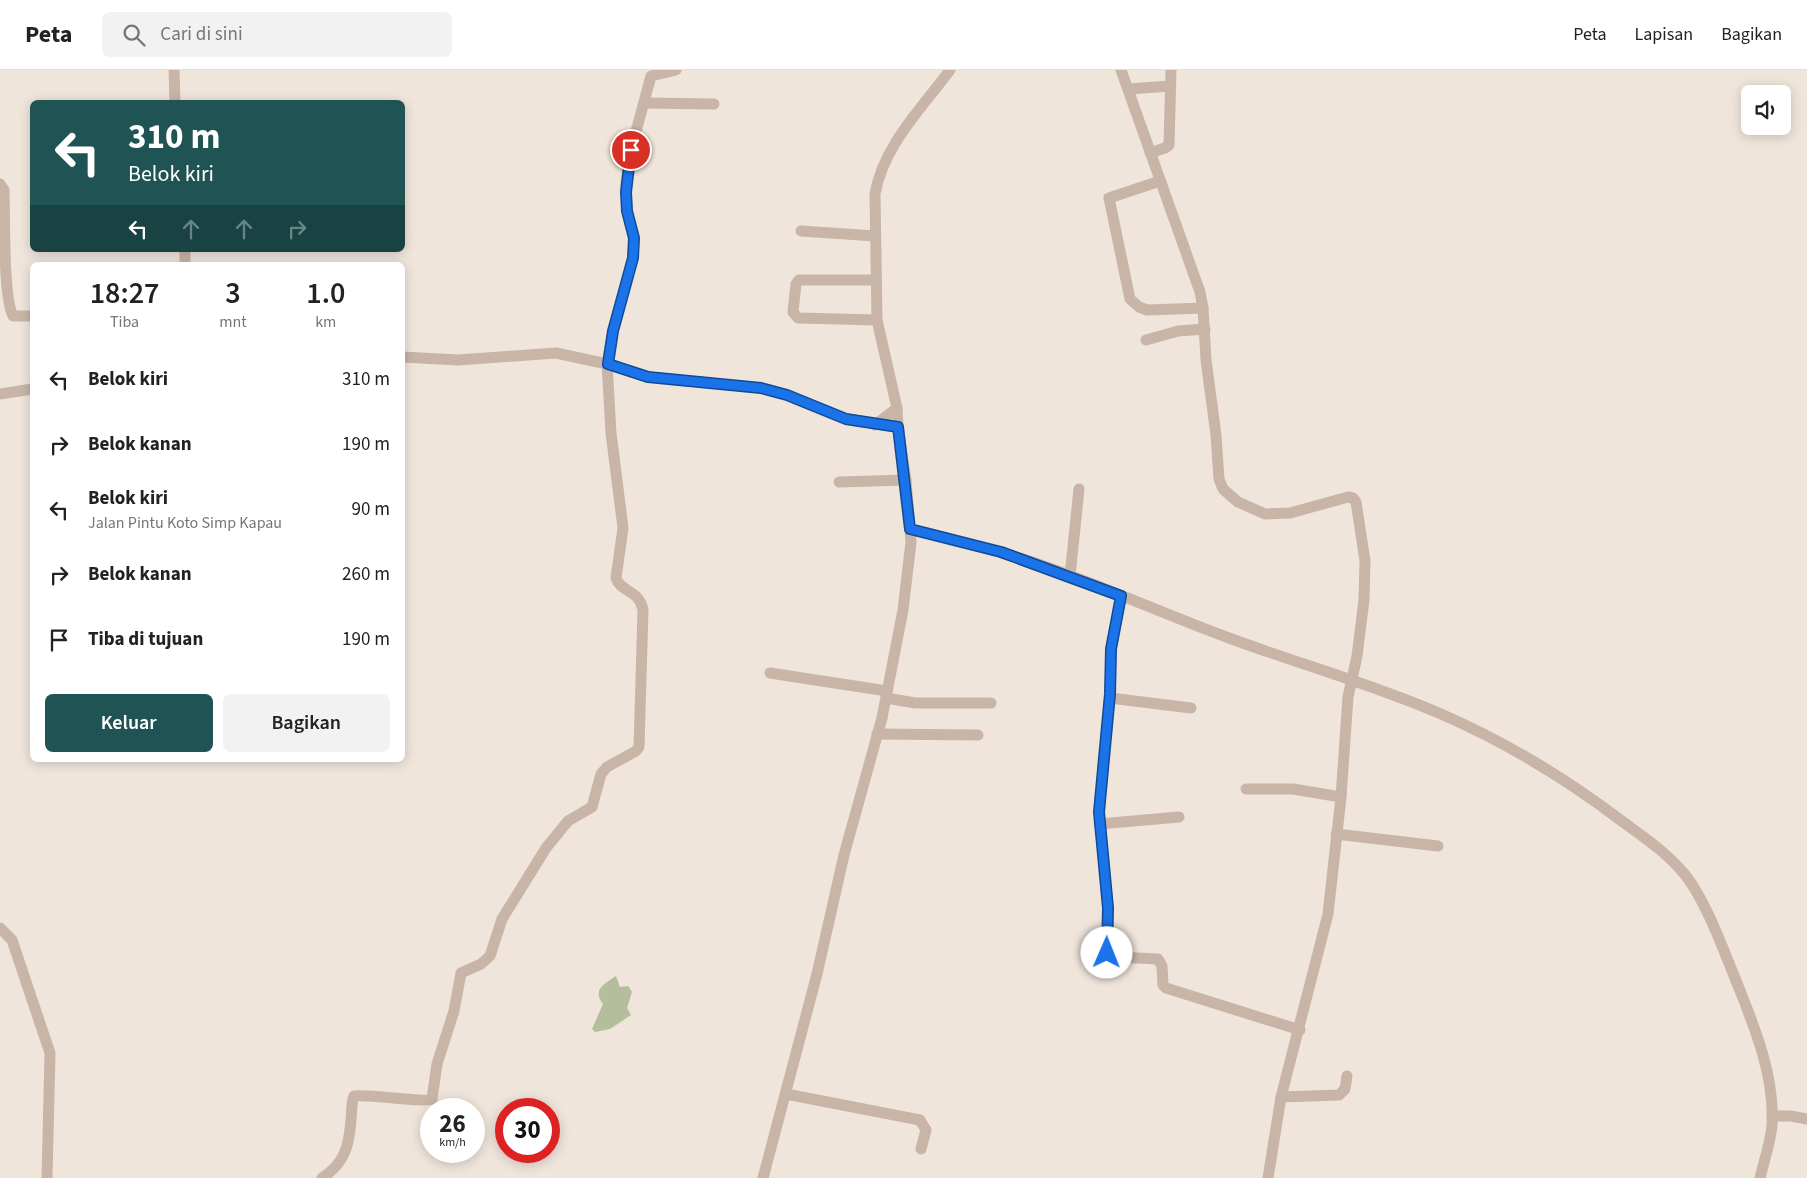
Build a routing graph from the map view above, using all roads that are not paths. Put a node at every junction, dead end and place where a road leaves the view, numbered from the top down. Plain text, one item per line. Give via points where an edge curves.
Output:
1 (174, 70) edge
2 (676, 70) edge
3 (950, 70) edge
4 (1121, 70) edge
5 (1171, 70) edge
6 (1170, 86) junction
7 (1129, 89) junction
8 (175, 100) edge
9 (645, 103) junction
10 (714, 104) dead end
11 (1150, 153) junction
12 (1160, 181) junction
13 (0, 184) edge
14 (801, 231) dead end
15 (875, 236) junction
16 (876, 280) junction
17 (1203, 308) junction
18 (30, 316) edge
19 (877, 320) junction
20 (1206, 329) junction
21 (1146, 340) dead end
22 (405, 357) edge
23 (608, 364) junction
24 (30, 390) edge
25 (0, 394) edge
26 (897, 408) junction
27 (875, 425) junction
28 (898, 427) junction
29 (906, 480) junction
30 (839, 482) dead end
31 (1079, 489) dead end
32 (910, 529) junction
33 (1070, 576) junction
34 (1121, 596) junction
35 (770, 673) dead end
36 (1351, 681) junction
37 (887, 694) junction
38 (1110, 698) junction
39 (991, 703) dead end
40 (1191, 708) dead end
41 (877, 734) junction
42 (978, 735) dead end
43 (1246, 789) dead end
44 (1341, 797) junction
45 (1180, 817) dead end
46 (1099, 824) junction
47 (1336, 834) junction
48 (1438, 846) dead end
49 (0, 928) edge
50 (1300, 1030) junction
51 (1346, 1076) dead end
52 (786, 1094) junction
53 (1280, 1097) junction
54 (1772, 1116) junction
55 (1807, 1119) edge
56 (921, 1149) dead end
57 (47, 1178) edge
58 (322, 1178) edge
59 (763, 1178) edge
60 (1268, 1178) edge
61 (1760, 1178) edge

1 - 8 street
2 - 9 street via 651,76
3 - 15 street via 896,143 878,176
4 - 7 street
5 - 6 street
6 - 7 street
6 - 11 street via 1169,145
7 - 11 street
9 - 10 street
9 - 23 street via 631,150 626,182 627,211 634,238 633,258 613,331
11 - 12 street
12 - 17 street
12 - 17 street via 1109,198 1130,299 1147,310
13 - 18 street via 4,190 11,310 13,316
14 - 15 street
15 - 16 street
16 - 19 street
16 - 19 street via 799,280 793,312 798,318
17 - 20 street
19 - 26 street
20 - 21 street via 1178,331
20 - 36 street via 1206,360 1219,479 1223,489 1238,502 1265,514 1290,513 1348,496 1356,502 1365,561 1365,587
22 - 23 street via 458,360 556,353
23 - 27 street via 648,377 761,388 846,419
23 - 58 street via 611,433 623,528 616,578 639,598 643,610 639,747 601,774 592,807 568,821 520,887 502,920 490,956 461,973 454,1011 437,1064 432,1098 426,1101 393,1096 354,1096 344,1154 337,1167
24 - 25 street
26 - 27 street
26 - 28 street
27 - 28 street
28 - 29 street
29 - 30 street
29 - 32 street
31 - 33 street
32 - 33 street via 1001,552
32 - 37 street via 908,575
33 - 34 street
34 - 36 street
34 - 38 street via 1111,649
35 - 37 street
36 - 44 street
36 - 54 street via 1440,713 1518,754 1605,808 1674,863 1694,888 1745,1002 1762,1053
37 - 39 street via 915,703
37 - 41 street
38 - 40 street
38 - 46 street
41 - 42 street
41 - 52 street
43 - 44 street via 1294,789
44 - 47 street
45 - 46 street
46 - 50 street via 1108,908 1107,953 1114,957 1158,959 1166,988
47 - 48 street
47 - 50 street via 1328,914
49 - 57 street via 12,940 50,1053
50 - 53 street
51 - 53 street via 1345,1089 1338,1095
52 - 56 street via 920,1120 926,1130
52 - 59 street
53 - 60 street
54 - 55 street
54 - 61 street

